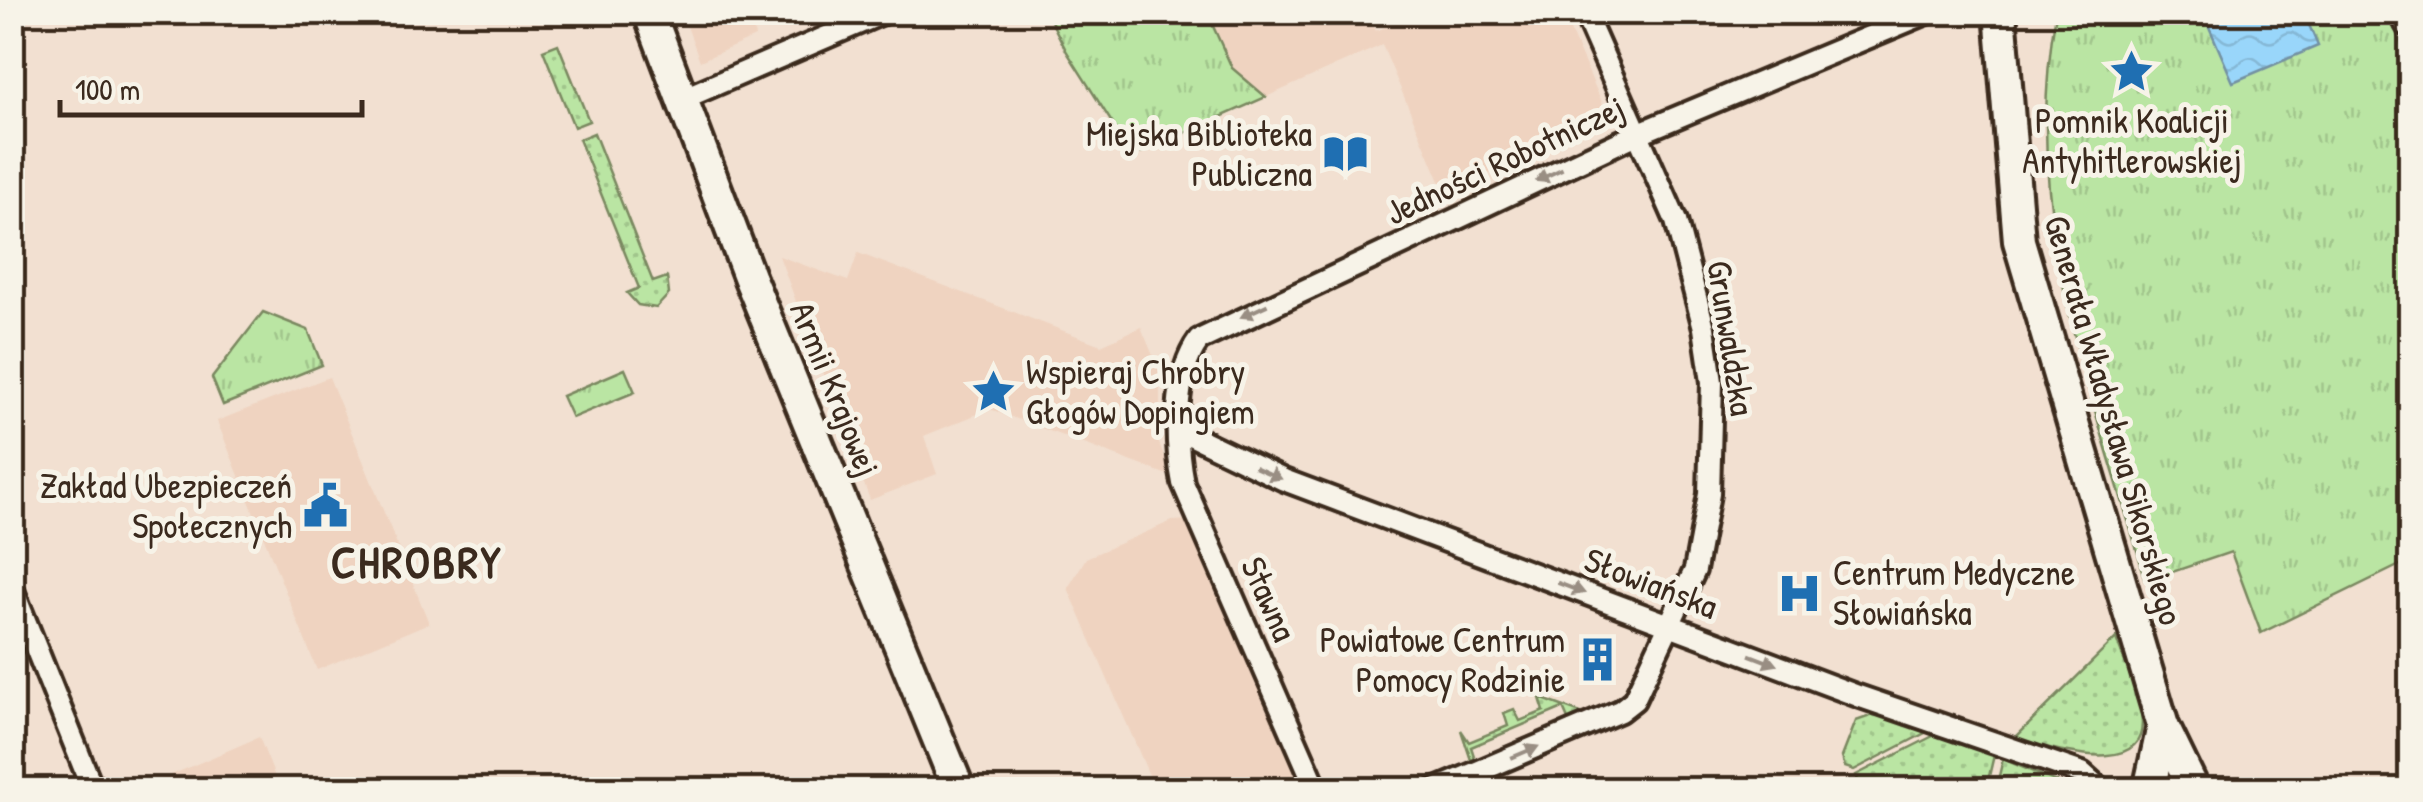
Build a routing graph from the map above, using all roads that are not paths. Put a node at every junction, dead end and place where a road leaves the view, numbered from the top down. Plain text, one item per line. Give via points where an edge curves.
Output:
1 (649, 12) edge
2 (885, 12) edge
3 (1584, 12) edge
4 (1929, 12) edge
5 (2000, 12) edge
6 (2407, 12) edge
7 (2410, 21) edge
8 (682, 98) junction
9 (1638, 134) junction
10 (1180, 430) junction
11 (12, 588) edge
12 (1672, 626) junction
13 (2162, 726) junction
14 (93, 790) edge
15 (959, 790) edge
16 (1317, 790) edge
17 (1436, 790) edge
18 (2100, 790) edge
19 (2149, 790) edge
20 (2194, 790) edge

1 - 8 street, Armii Krajowej
2 - 8 street
3 - 9 street, Grunwaldzka
4 - 9 street, Jedności Robotniczej
5 - 13 street, Generała Władysława Sikorskiego via 2019,241
6 - 7 street
8 - 15 street, Armii Krajowej
9 -> 10 street, Jedności Robotniczej via 1210,331 1186,366
9 - 12 street, Grunwaldzka via 1692,273 1712,382 1707,508 1696,570
10 -> 12 street, Słowiańska via 1284,480
10 - 16 street, Stawna via 1190,501
11 - 14 street
17 -> 12 street, Grunwaldzka via 1628,706
12 -> 18 street, Słowiańska via 2082,773
13 - 19 street, Generała Władysława Sikorskiego
13 - 20 street, Generała Władysława Sikorskiego

